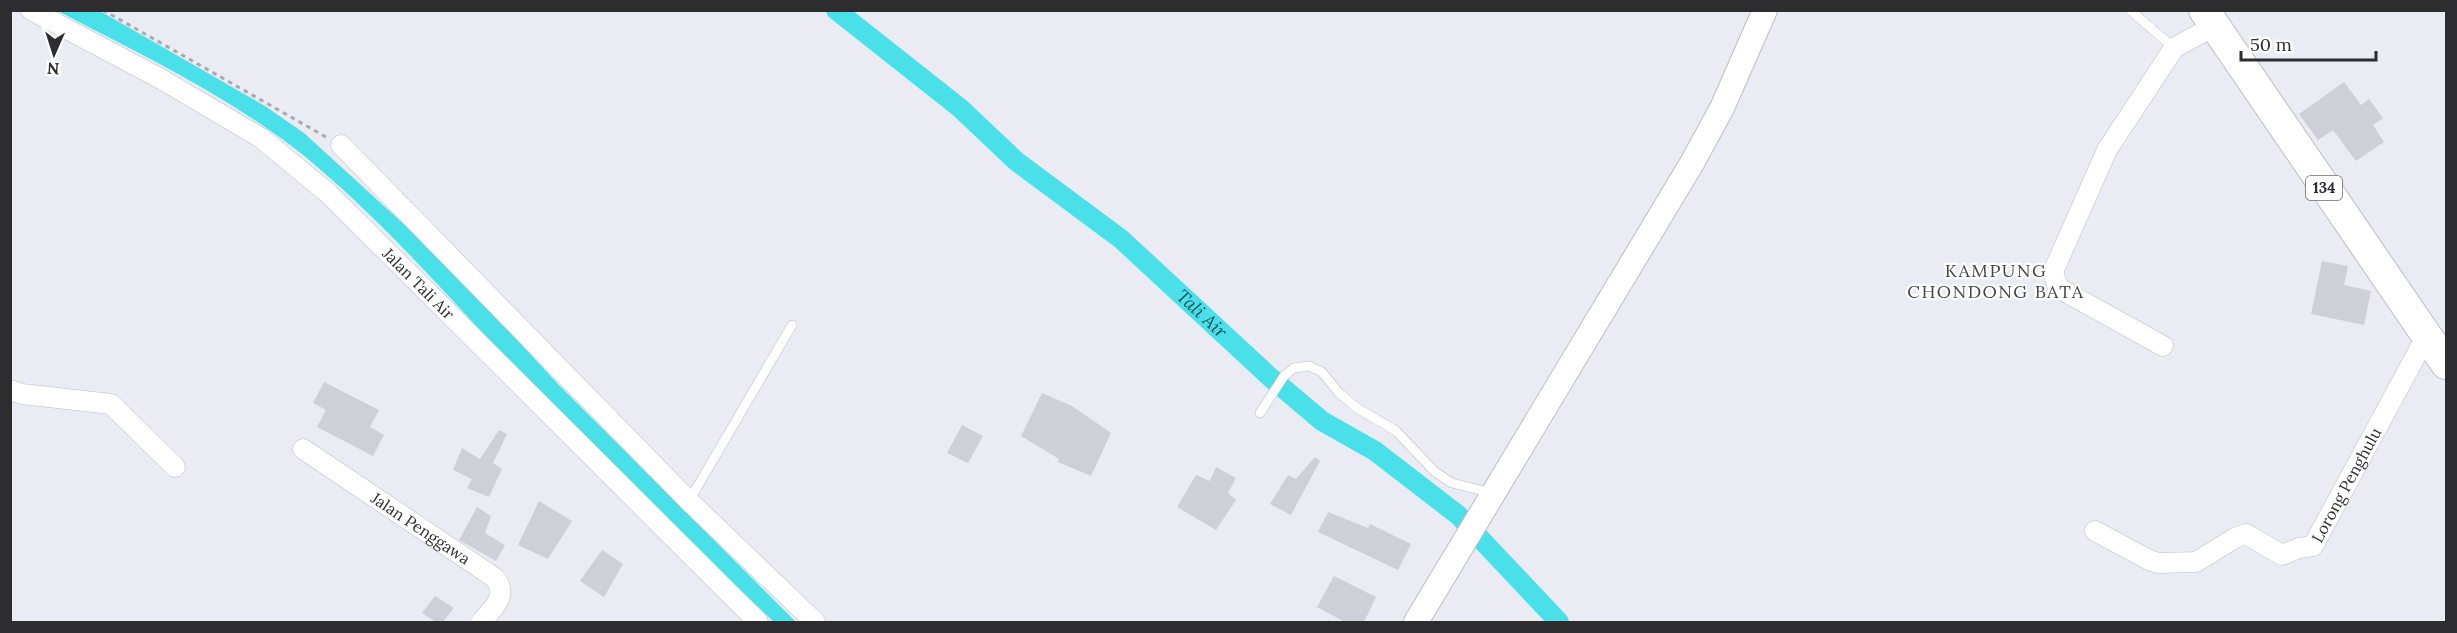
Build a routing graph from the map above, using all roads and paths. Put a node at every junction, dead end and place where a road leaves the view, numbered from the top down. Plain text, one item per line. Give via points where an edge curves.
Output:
1 (31, 10) edge
2 (103, 10) edge
3 (1765, 10) edge
4 (2130, 10) edge
5 (2209, 18) edge
6 (2174, 48) junction
7 (341, 145) joint
8 (792, 325) dead end
9 (2426, 337) junction
10 (2163, 346) dead end
11 (2446, 364) edge
12 (10, 390) edge
13 (1260, 413) dead end
14 (303, 449) dead end
15 (175, 467) dead end
16 (1494, 494) junction
17 (689, 501) junction
18 (2096, 531) dead end
19 (481, 622) edge
20 (759, 622) edge
21 (815, 622) edge
22 (1416, 622) edge

1 - 20 street, Jalan Tali Air via 261,138 329,194
2 - 7 path
3 - 16 street via 1722,108 1692,163
4 - 6 lane
5 - 6 street
5 - 9 main road, 134
6 - 10 street via 2105,152 2053,272 2062,290
7 - 17 street
8 - 17 lane
9 - 11 main road, 134
9 - 18 street, Lorong Penghulu via 2313,546 2282,555 2246,534 2196,562 2155,562
12 - 15 street via 111,404
13 - 16 lane via 1284,376 1294,368 1309,366 1322,372 1357,408 1396,431 1435,472 1452,483
14 - 19 street, Jalan Penggawa via 495,578 500,586 500,599
16 - 22 street
17 - 21 street

